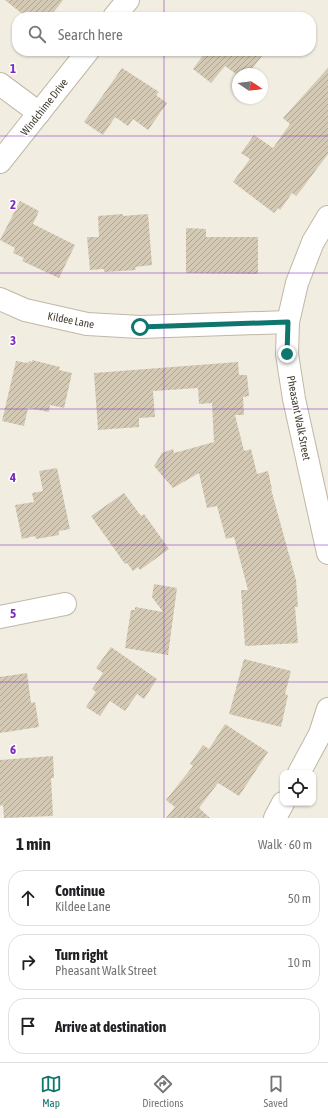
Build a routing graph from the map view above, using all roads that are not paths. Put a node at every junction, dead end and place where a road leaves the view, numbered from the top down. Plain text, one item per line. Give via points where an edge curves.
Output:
1 (128, 0) edge
2 (118, 12) edge
3 (84, 56) edge
4 (0, 84) edge
5 (39, 113) junction
6 (0, 162) edge
7 (328, 217) edge
8 (0, 299) edge
9 (288, 322) junction
10 (328, 553) edge
11 (65, 604) dead end
12 (0, 617) edge
13 (328, 709) edge
14 (301, 770) edge
15 (281, 806) edge
16 (275, 818) edge

1 - 2 street
3 - 5 street, Windchime Drive
4 - 5 street
5 - 6 street, Windchime Drive
7 - 9 street, Pheasant Walk Street via 313,242 297,283
8 - 9 street, Kildee Lane via 25,310 87,324 140,327
9 - 10 street, Pheasant Walk Street via 287,354 294,399
11 - 12 street
13 - 14 street via 320,734
15 - 16 street

